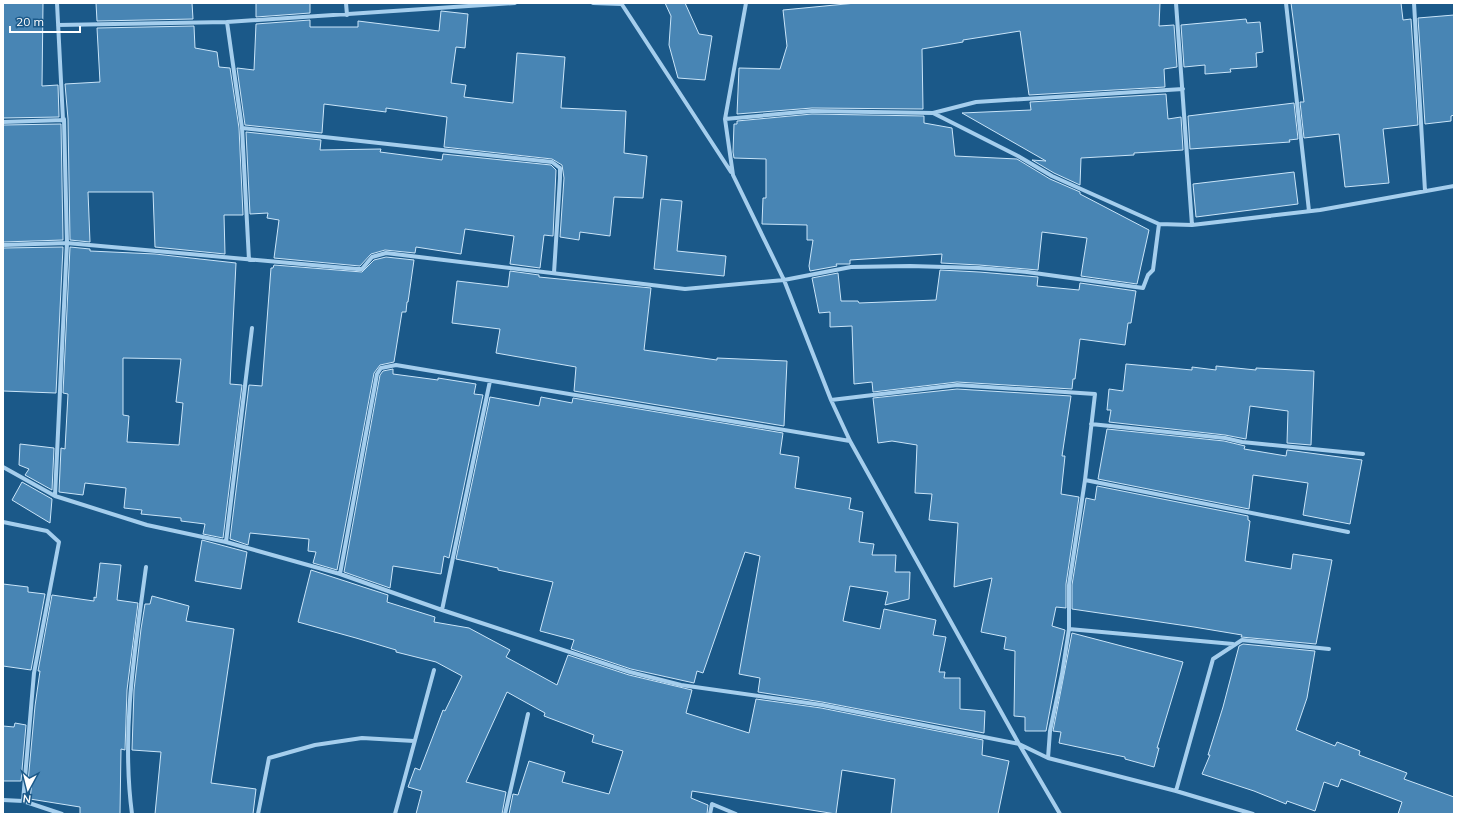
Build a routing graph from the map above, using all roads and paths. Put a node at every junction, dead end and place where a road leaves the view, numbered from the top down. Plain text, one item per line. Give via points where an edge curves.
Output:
1 (57, 3) edge
2 (346, 3) edge
3 (515, 3) edge
4 (593, 3) edge
5 (746, 3) edge
6 (750, 3) edge
7 (1176, 3) edge
8 (1286, 3) edge
9 (1414, 3) edge
10 (621, 4) edge
11 (347, 15) junction
12 (227, 22) junction
13 (58, 25) junction
14 (1183, 89) junction
15 (933, 113) junction
16 (725, 119) junction
17 (63, 120) junction
18 (3, 122) edge
19 (242, 128) junction
20 (733, 175) junction
21 (1454, 186) edge
22 (1425, 191) junction
23 (1310, 211) junction
24 (1159, 224) junction
25 (1192, 225) junction
26 (67, 244) junction
27 (3, 246) edge
28 (249, 260) junction
29 (554, 273) junction
30 (784, 280) junction
31 (252, 328) dead end
32 (490, 381) junction
33 (831, 400) junction
34 (1091, 424) junction
35 (850, 441) junction
36 (1362, 454) dead end
37 (3, 467) edge
38 (1085, 480) junction
39 (55, 496) junction
40 (3, 522) edge
41 (1348, 532) dead end
42 (226, 542) junction
43 (146, 567) dead end
44 (340, 574) junction
45 (442, 610) junction
46 (1069, 628) junction
47 (1233, 644) junction
48 (1329, 649) dead end
49 (434, 670) dead end
50 (528, 714) dead end
51 (414, 741) junction
52 (1019, 744) junction
53 (1048, 758) junction
54 (1176, 791) junction
55 (3, 800) edge
56 (22, 801) junction
57 (62, 814) edge
58 (132, 814) edge
59 (258, 814) edge
60 (395, 814) edge
61 (505, 814) edge
62 (710, 814) edge
63 (736, 814) edge
64 (1060, 814) edge
65 (1253, 814) edge

1 - 13 street
2 - 11 street
3 - 11 street
4 - 10 street
5 - 6 street
5 - 16 street
7 - 14 street
8 - 23 street
9 - 22 street
10 - 20 street
11 - 12 street
12 - 13 street
12 - 19 street
13 - 17 street
14 - 15 street via 976,102
14 - 25 street
15 - 16 street via 812,111
15 - 24 street via 1052,176
16 - 20 street
17 - 18 street
17 - 26 street
19 - 28 street
19 - 29 street via 552,162 560,168
20 - 30 street
21 - 22 street
22 - 23 street
23 - 25 street
24 - 25 street
24 - 30 street via 1153,270 1143,288 1027,272 956,267 851,267
26 - 27 street
26 - 28 street
26 - 39 street
28 - 29 street via 362,269 372,257 386,253
29 - 30 street via 685,289
30 - 33 street
31 - 42 street
32 - 35 street
32 - 44 street via 396,365 381,368 377,374
32 - 45 street
33 - 34 street via 957,385 1082,392 1095,394
33 - 35 street
34 - 36 street
34 - 38 street
35 - 52 street
37 - 39 street
38 - 41 street
38 - 46 street via 1069,586
39 - 42 street via 147,525
40 - 56 street via 47,531 59,542 34,673
42 - 44 street
43 - 58 street via 132,674 127,747
44 - 45 street
45 - 52 street via 630,672 682,685 822,705
46 - 47 street
46 - 53 street via 1050,731
47 - 48 street via 1242,640 1253,640
47 - 54 street via 1213,659
49 - 51 street
50 - 61 street
51 - 59 street via 362,738 315,745 269,758
51 - 60 street
52 - 53 street
52 - 64 street
53 - 54 street
54 - 65 street
55 - 56 street
56 - 57 street
62 - 63 street via 712,804

